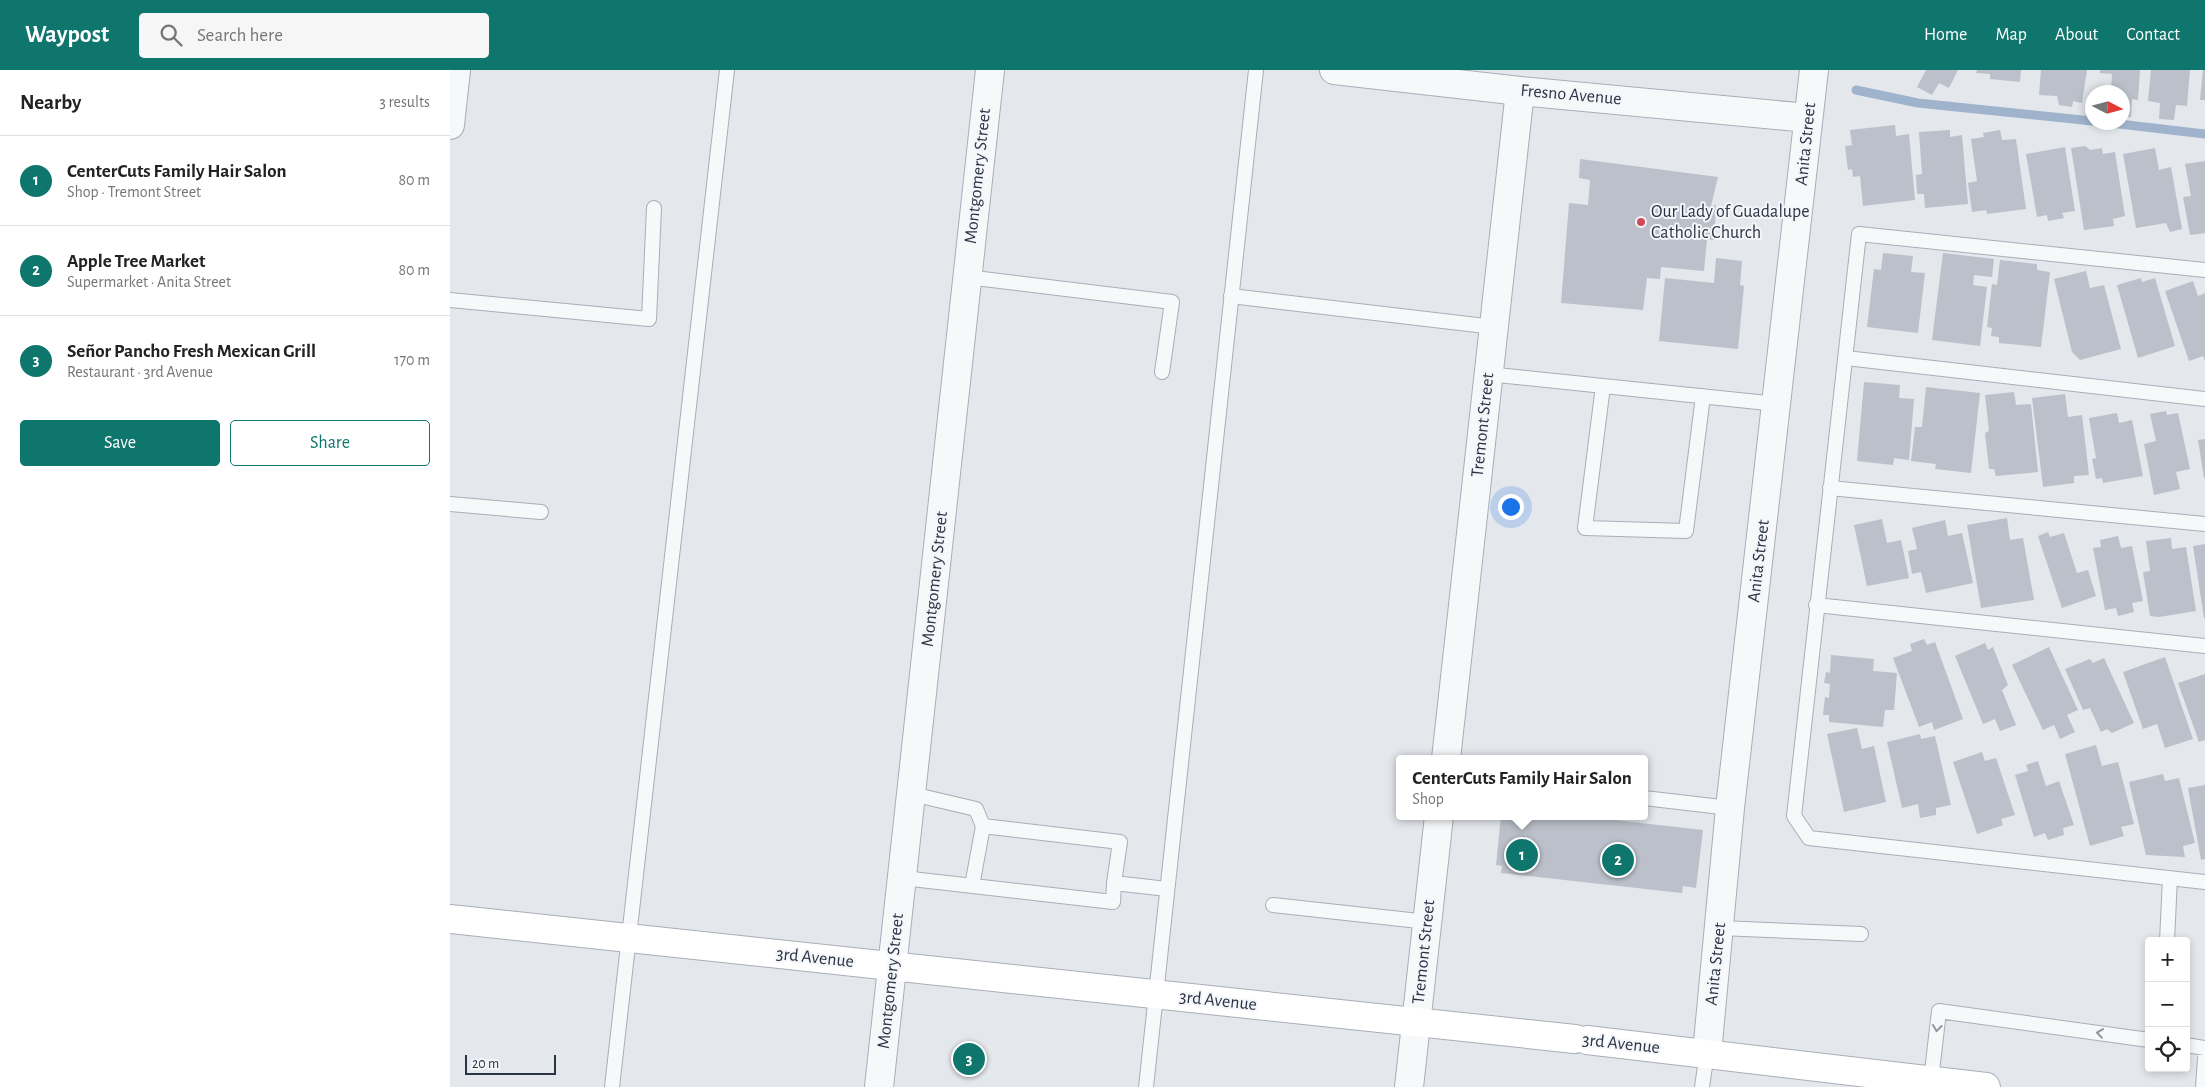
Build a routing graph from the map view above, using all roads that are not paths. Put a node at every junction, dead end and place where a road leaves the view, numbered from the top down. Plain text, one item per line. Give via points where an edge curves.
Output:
1 (456, 70) edge
2 (727, 70) edge
3 (990, 70) edge
4 (1256, 70) edge
5 (1334, 70) edge
6 (1814, 70) edge
7 (1520, 91) junction
8 (451, 114) edge
9 (1808, 118) junction
10 (654, 208) dead end
11 (2205, 270) edge
12 (967, 277) junction
13 (1231, 296) junction
14 (450, 300) edge
15 (1494, 328) junction
16 (1846, 358) junction
17 (1162, 372) dead end
18 (1488, 374) junction
19 (1603, 386) junction
20 (1703, 396) junction
21 (2205, 398) edge
22 (1777, 404) junction
23 (1830, 488) junction
24 (450, 504) edge
25 (541, 512) dead end
26 (2205, 524) edge
27 (1816, 605) junction
28 (2205, 646) edge
29 (1446, 755) edge
30 (912, 794) junction
31 (1648, 798) edge
32 (1730, 808) junction
33 (1439, 820) edge
34 (983, 826) junction
35 (903, 878) junction
36 (2170, 878) junction
37 (2205, 882) edge
38 (1114, 883) junction
39 (972, 886) junction
40 (1167, 889) junction
41 (1273, 904) dead end
42 (450, 919) edge
43 (1428, 922) junction
44 (1720, 928) junction
45 (1861, 934) dead end
46 (2167, 937) edge
47 (628, 938) junction
48 (893, 966) junction
49 (1155, 994) junction
50 (1417, 1022) junction
51 (2145, 1039) edge
52 (2190, 1046) edge
53 (2205, 1048) edge
54 (1707, 1053) junction
55 (2205, 1058) edge
56 (1931, 1080) junction
57 (612, 1087) edge
58 (879, 1087) edge
59 (1146, 1087) edge
60 (1409, 1087) edge
61 (1702, 1087) edge
62 (1986, 1087) edge
63 (2203, 1087) edge

1 - 8 street
2 - 47 lane
3 - 12 street, Montgomery Street
4 - 13 lane
5 - 7 street, Fresno Avenue
6 - 9 street, Anita Street
7 - 9 street, Fresno Avenue
7 - 15 street, Tremont Street
9 - 22 street, Anita Street
10 - 14 lane via 649,319
11 - 16 lane via 1859,234
12 - 17 lane via 1172,302
12 - 30 street, Montgomery Street
13 - 15 lane
13 - 40 lane
15 - 18 street, Tremont Street
16 - 21 lane
16 - 23 lane
18 - 19 lane
18 - 29 street, Tremont Street
19 - 20 lane
19 - 20 lane via 1585,528 1686,531
20 - 22 lane
22 - 32 street, Anita Street
23 - 26 lane
23 - 27 lane
24 - 25 lane
27 - 28 lane
27 - 36 lane via 1794,816 1809,838
30 - 34 lane via 976,809
30 - 35 street, Montgomery Street
31 - 32 lane
32 - 44 street, Anita Street
33 - 43 street, Tremont Street
34 - 38 lane via 1120,842
34 - 39 lane
35 - 39 lane
35 - 48 street, Montgomery Street
36 - 37 lane
36 - 46 lane
38 - 39 lane via 1113,902
38 - 40 lane
40 - 49 lane
41 - 43 lane
42 - 47 main road, 3rd Avenue
43 - 50 street, Tremont Street
44 - 45 lane
44 - 54 street, Anita Street
47 - 48 main road, 3rd Avenue
47 - 57 lane
48 - 49 main road, 3rd Avenue
48 - 58 street, Montgomery Street
49 - 50 main road, 3rd Avenue
49 - 59 lane
50 - 54 main road, 3rd Avenue
50 - 60 street, Tremont Street
51 -> 56 lane via 1939,1011
52 - 53 lane
54 - 56 main road, 3rd Avenue
54 - 61 lane
55 - 63 lane
56 - 62 main road, 3rd Avenue

